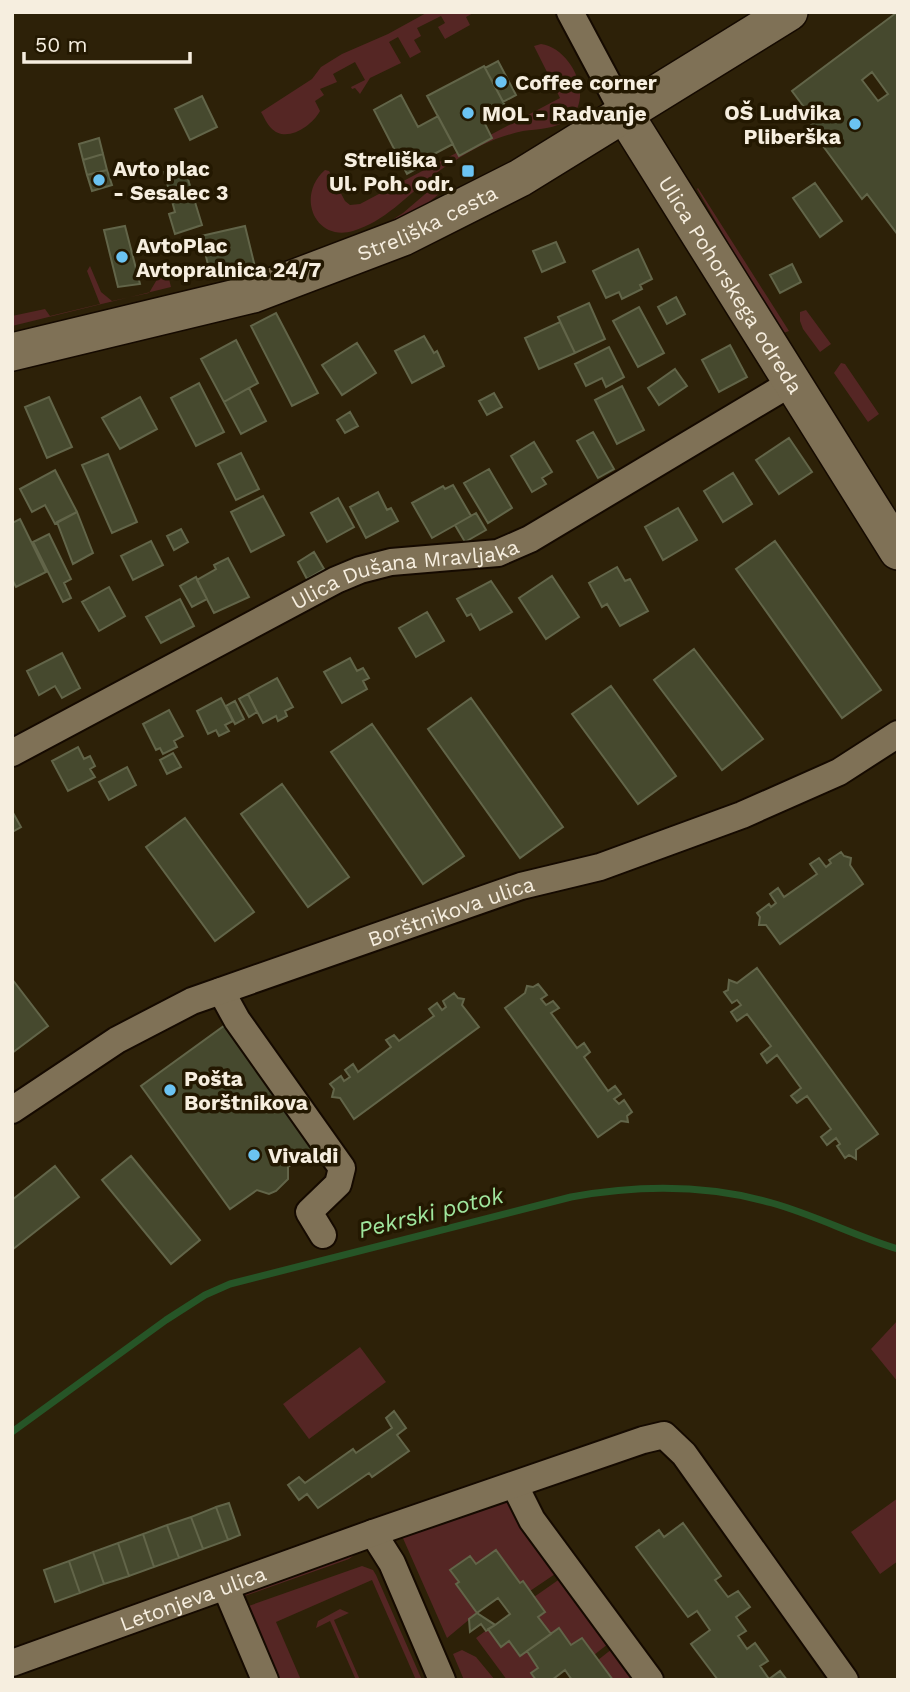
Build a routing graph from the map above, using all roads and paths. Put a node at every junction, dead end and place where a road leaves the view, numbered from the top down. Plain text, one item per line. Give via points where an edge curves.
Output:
1 (789, 12) edge
2 (577, 15) edge
3 (625, 115) junction
4 (12, 352) edge
5 (791, 383) junction
6 (898, 551) edge
7 (898, 734) edge
8 (12, 753) edge
9 (221, 991) junction
10 (12, 1110) edge
11 (323, 1235) dead end
12 (515, 1486) junction
13 (373, 1533) junction
14 (226, 1588) junction
15 (12, 1663) edge
16 (265, 1680) edge
17 (442, 1680) edge
18 (650, 1680) edge
19 (845, 1680) edge

1 - 3 street, Streliška cesta
2 - 3 street, Ulica Pohorskega odreda
3 - 4 street, Streliška cesta via 520,178 403,237 253,295
3 - 5 street, Ulica Pohorskega odreda
5 - 6 street, Ulica Pohorskega odreda
5 - 8 street, Ulica Dušana Mravljaka via 530,539 498,553 390,562 348,575
7 - 9 street, Borštnikova ulica via 839,772 730,820 600,867 521,886
9 - 10 street, Borštnikova ulica via 192,1000 117,1040
9 - 11 street via 342,1168 338,1184 309,1212
12 - 13 street, Letonjeva ulica
12 - 18 street via 532,1520
12 - 19 street, Letonjeva ulica via 664,1434 684,1454
13 - 14 street, Letonjeva ulica
13 - 17 street via 392,1563
14 - 15 street, Letonjeva ulica
14 - 16 street

